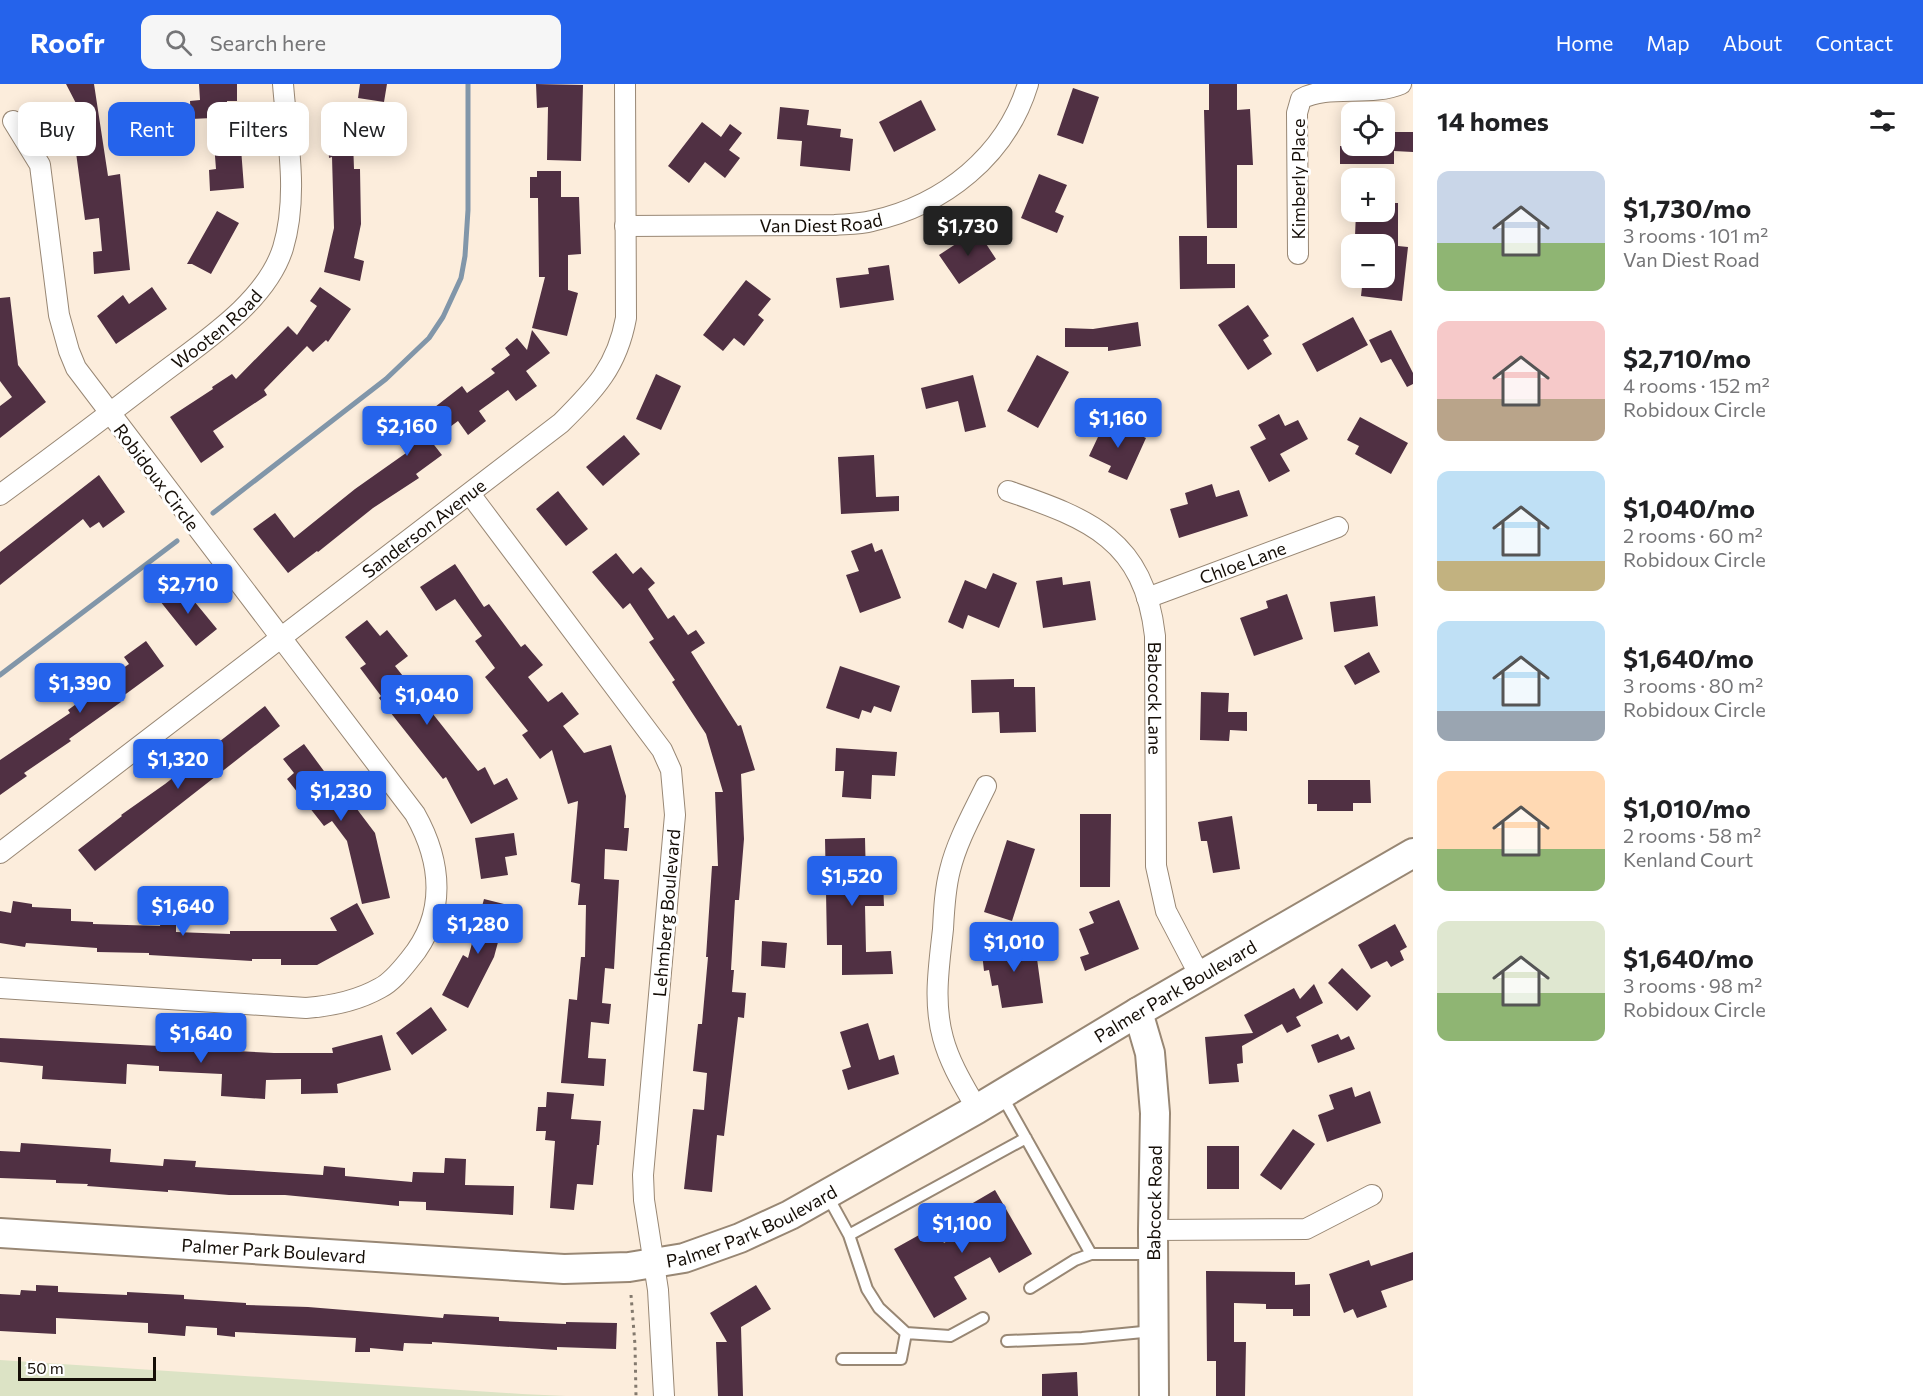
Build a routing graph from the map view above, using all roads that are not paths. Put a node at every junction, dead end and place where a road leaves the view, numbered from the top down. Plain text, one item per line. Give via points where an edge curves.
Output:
1 (283, 84) edge
2 (625, 84) edge
3 (1028, 84) edge
4 (1401, 84) edge
5 (13, 121) dead end
6 (625, 226) junction
7 (1298, 254) dead end
8 (110, 414) junction
9 (1008, 491) dead end
10 (470, 494) junction
11 (0, 495) edge
12 (1338, 527) dead end
13 (1147, 598) junction
14 (281, 639) junction
15 (986, 786) dead end
16 (0, 853) edge
17 (1413, 854) edge
18 (1200, 976) junction
19 (0, 988) edge
20 (1138, 1012) junction
21 (1001, 1094) junction
22 (976, 1109) junction
23 (1026, 1138) junction
24 (827, 1194) junction
25 (1372, 1195) dead end
26 (0, 1233) edge
27 (849, 1235) junction
28 (1153, 1242) junction
29 (1091, 1254) junction
30 (654, 1264) junction
31 (1030, 1288) dead end
32 (983, 1318) dead end
33 (1153, 1331) junction
34 (906, 1333) junction
35 (1007, 1341) dead end
36 (842, 1359) dead end
37 (664, 1396) edge
38 (1154, 1396) edge

1 - 8 street, Wooten Road via 291,196 282,250 270,275 236,315
2 - 6 street, Sanderson Avenue
3 - 6 street, Van Diest Road via 1014,118 981,164 933,199 900,213 870,222 835,225
4 - 7 street, Kimberly Place via 1371,90 1322,91 1301,99 1297,113
5 - 8 street, Robidoux Circle via 40,165 59,315 69,351 76,368
6 - 10 street, Sanderson Avenue via 626,318 607,372 561,423
8 - 11 street, Wooten Road
8 - 14 street, Robidoux Circle
9 - 13 street, Babcock Lane via 1062,510 1113,541 1131,560
10 - 14 street, Sanderson Avenue
10 - 30 street, Lehmberg Boulevard via 662,750 671,770 675,815 644,1152 644,1200
12 - 13 street, Chloe Lane
13 - 18 street, Babcock Lane via 1155,636 1156,866 1166,911
14 - 16 street, Sanderson Avenue
14 - 19 street, Robidoux Circle via 428,836 438,883 429,928 418,950 382,987 335,1005 306,1008
15 - 22 street via 950,868 937,995 943,1039
17 - 18 main road, Palmer Park Boulevard
18 - 20 main road, Palmer Park Boulevard
20 - 21 main road, Palmer Park Boulevard
20 - 28 main road, Babcock Road via 1153,1077
21 - 22 main road, Palmer Park Boulevard
21 - 23 lane
22 - 24 main road, Palmer Park Boulevard
23 - 27 lane
23 - 29 lane
24 - 27 lane
24 - 30 main road, Palmer Park Boulevard via 740,1239
25 - 28 street via 1306,1229
26 - 30 main road, Palmer Park Boulevard via 522,1268
27 - 34 lane via 867,1289 879,1308
28 - 29 lane
28 - 33 main road, Babcock Road
29 - 31 lane
30 - 37 street, Lehmberg Boulevard
32 - 34 lane via 950,1336
33 - 35 lane
33 - 38 main road, Babcock Road
34 - 36 lane via 901,1359

